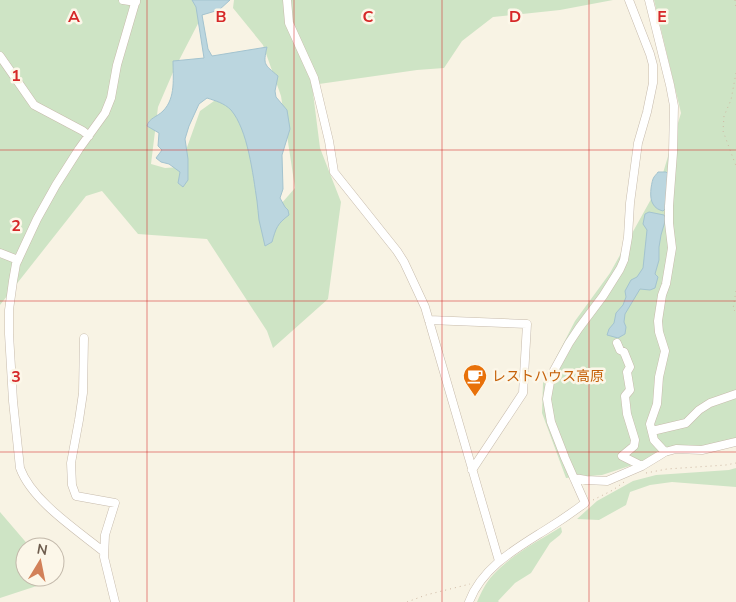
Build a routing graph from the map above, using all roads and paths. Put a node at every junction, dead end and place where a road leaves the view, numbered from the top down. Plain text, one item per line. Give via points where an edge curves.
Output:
1 (124, 0) edge
2 (287, 0) edge
3 (629, 0) edge
4 (648, 0) edge
5 (735, 0) edge
6 (136, 1) edge
7 (736, 8) edge
8 (0, 56) edge
9 (736, 73) edge
10 (89, 136) junction
11 (736, 166) edge
12 (0, 252) edge
13 (18, 260) junction
14 (736, 291) edge
15 (736, 312) edge
16 (429, 320) junction
17 (84, 338) dead end
18 (617, 343) dead end
19 (736, 394) edge
20 (652, 431) junction
21 (736, 442) edge
22 (665, 452) junction
23 (736, 463) edge
24 (472, 470) junction
25 (641, 470) junction
26 (574, 478) junction
27 (626, 481) dead end
28 (586, 503) junction
29 (104, 552) junction
30 (499, 561) junction
31 (481, 582) junction
32 (115, 602) edge
33 (407, 602) edge
34 (469, 602) edge

1 - 6 street
2 - 16 street via 289,23 314,78 334,172 397,251 426,307
3 - 26 street via 650,54 653,84 638,143 625,253 620,269 603,296 568,343 552,374 547,399 551,422
4 - 20 street via 674,106 669,206 672,248 658,321 665,351 657,404 650,424
5 - 7 path
6 - 10 street via 111,98
8 - 10 street via 34,105
9 - 11 path via 723,131
10 - 13 street via 56,185
12 - 13 street
13 - 29 street via 9,334 20,468 34,492 52,510
14 - 15 path via 733,309
16 - 24 street
16 - 24 street via 527,324 523,393
17 - 29 street via 83,392 71,463 72,485 76,496 115,503 105,535
18 - 25 street via 630,367 627,372 630,390 625,396 635,440 634,446 622,456
19 - 20 street via 710,402 686,423
20 - 22 street via 654,440
21 - 22 street via 702,450
22 - 25 street
23 - 25 path
24 - 30 street
25 - 26 street via 607,481
26 - 28 street
27 - 28 path
28 - 30 street
29 - 32 street
30 - 31 street
31 - 33 path
31 - 34 street

